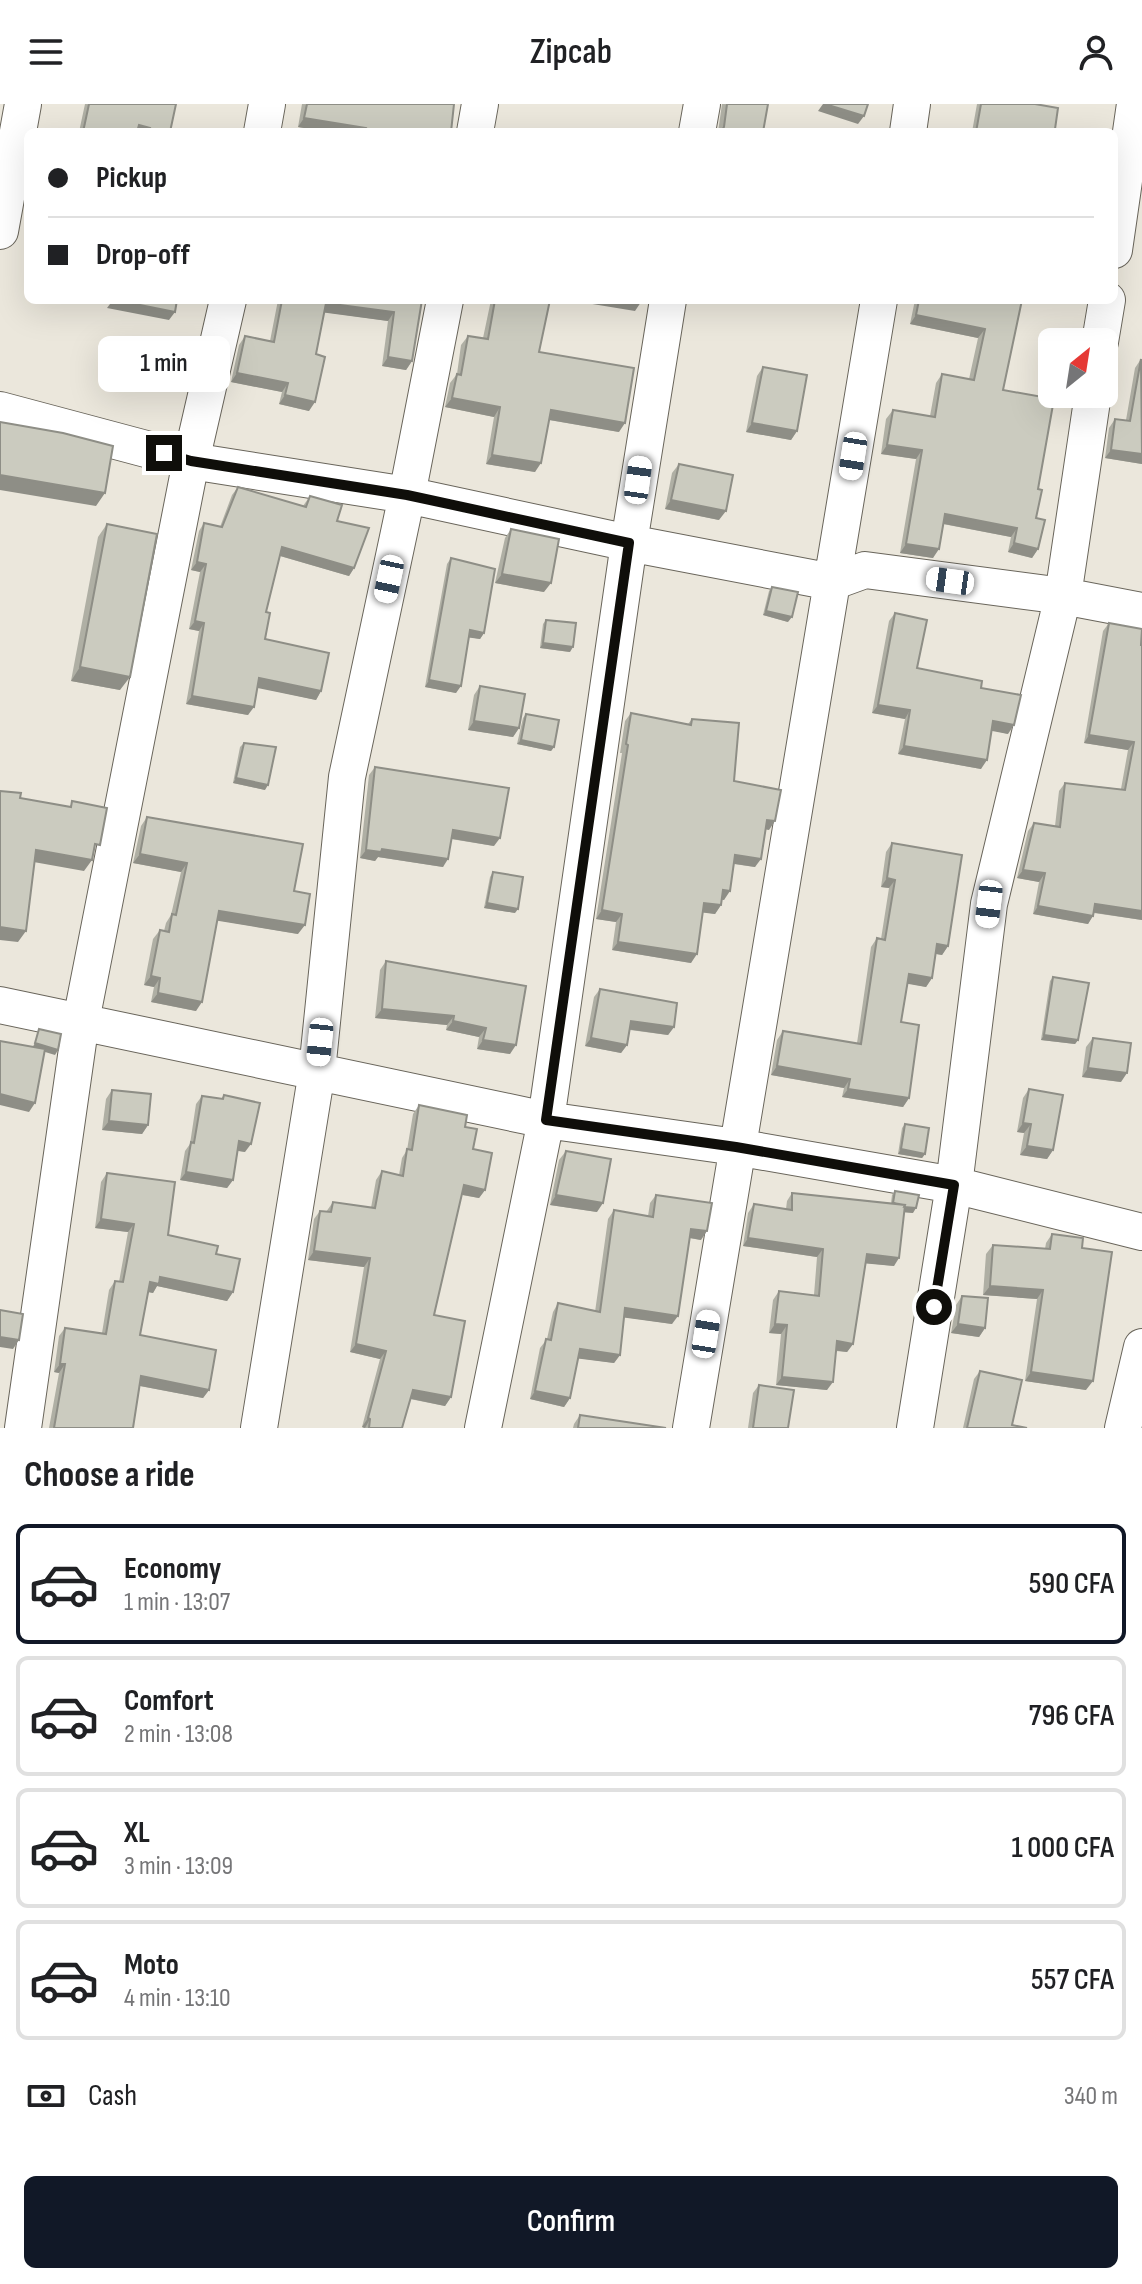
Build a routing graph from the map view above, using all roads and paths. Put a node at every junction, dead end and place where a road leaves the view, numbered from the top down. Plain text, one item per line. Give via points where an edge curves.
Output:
1 (23, 104) edge
2 (267, 104) edge
3 (480, 104) edge
4 (702, 104) edge
5 (912, 104) edge
6 (1135, 104) edge
7 (263, 128) edge
8 (476, 128) edge
9 (698, 128) edge
10 (909, 128) edge
11 (1118, 222) edge
12 (0, 231) edge
13 (227, 304) edge
14 (444, 304) edge
15 (667, 304) edge
16 (878, 304) edge
17 (1106, 304) edge
18 (1102, 328) edge
19 (1091, 408) edge
20 (0, 410) edge
21 (191, 461) junction
22 (407, 495) junction
23 (629, 543) junction
24 (832, 582) junction
25 (1063, 596) junction
26 (1142, 611) edge
27 (0, 1005) edge
28 (81, 1021) junction
29 (317, 1071) junction
30 (546, 1120) junction
31 (736, 1147) junction
32 (954, 1185) junction
33 (1142, 1232) edge
34 (1142, 1347) edge
35 (23, 1428) edge
36 (259, 1428) edge
37 (483, 1428) edge
38 (691, 1428) edge
39 (915, 1428) edge
40 (1123, 1428) edge

1 - 12 street
2 - 7 street
3 - 8 street
4 - 9 street
5 - 10 street
6 - 11 street
13 - 21 street
14 - 22 street
15 - 23 street
16 - 24 street
17 - 18 street
19 - 25 street
20 - 21 street
21 - 22 street
21 - 28 street
22 - 23 street
22 - 29 street via 347,777
23 - 24 street
23 - 30 street
24 - 25 street via 865,570
24 - 31 street
25 - 26 street
25 - 32 street via 989,904
27 - 28 street
28 - 29 street
28 - 35 street
29 - 30 street
29 - 36 street
30 - 31 street
30 - 37 street
31 - 32 street
31 - 38 street
32 - 33 street
32 - 39 street
34 - 40 street

